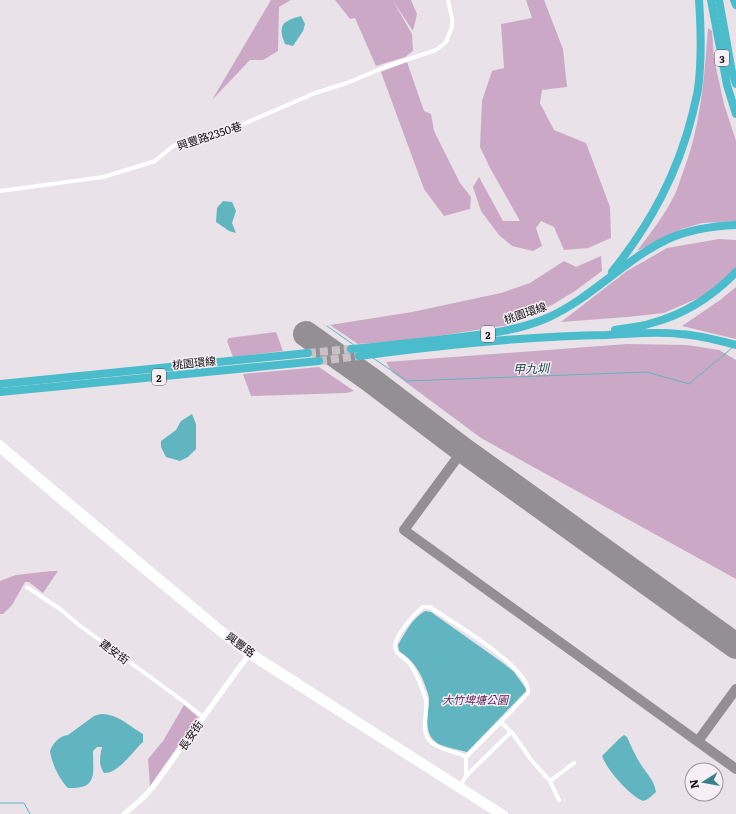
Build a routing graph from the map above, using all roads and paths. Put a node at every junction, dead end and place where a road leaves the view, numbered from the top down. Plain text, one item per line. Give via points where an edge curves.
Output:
1 (448, 0) edge
2 (699, 0) edge
3 (711, 0) edge
4 (719, 0) edge
5 (734, 0) edge
6 (736, 5) edge
7 (736, 84) edge
8 (736, 114) edge
9 (0, 191) edge
10 (736, 225) edge
11 (736, 272) edge
12 (603, 283) junction
13 (590, 334) junction
14 (735, 344) edge
15 (308, 354) tunnel mouth
16 (319, 361) tunnel mouth
17 (0, 384) edge
18 (0, 392) edge
19 (0, 443) edge
20 (0, 450) edge
21 (27, 587) dead end
22 (250, 654) junction
23 (203, 717) junction
24 (501, 722) junction
25 (511, 732) junction
26 (466, 757) junction
27 (574, 763) dead end
28 (466, 776) junction
29 (550, 781) junction
30 (461, 786) junction
31 (559, 800) dead end
32 (124, 814) edge
33 (497, 814) edge
34 (505, 814) edge

1 - 9 street, 興豐路2350巷 via 452,27 446,42 436,50 315,92 225,132 173,146 155,161 136,168 103,177
2 - 12 highway via 701,41 698,89 688,134 665,191 641,233
3 - 8 highway, 3 via 727,85
4 - 7 highway, 3
5 - 6 highway
10 - 12 highway, 桃園環線 via 692,230 669,238
11 - 13 highway via 709,297 671,317 650,324
12 - 13 highway, 桃園環線 / 2 via 548,318 516,329 361,352
13 - 14 highway via 679,333
15 - 17 highway, 桃園環線 / 2
16 - 18 highway, 桃園環線 / 2
19 - 22 main road, 興豐路
20 - 22 main road, 興豐路 via 119,550
21 - 23 street, 建安街
22 - 23 street, 長安街
22 - 30 main road, 興豐路
22 - 33 main road, 興豐路
23 - 32 street, 長安街 via 153,787
24 - 25 street
24 - 26 street
24 - 26 street via 528,693 528,684 506,659 430,607 423,607 416,612 396,643 396,652 409,662 418,676 426,700 427,737 432,743
25 - 28 street
25 - 29 street
26 - 28 street
27 - 29 street
28 - 30 street
29 - 31 street
30 - 34 main road, 興豐路

